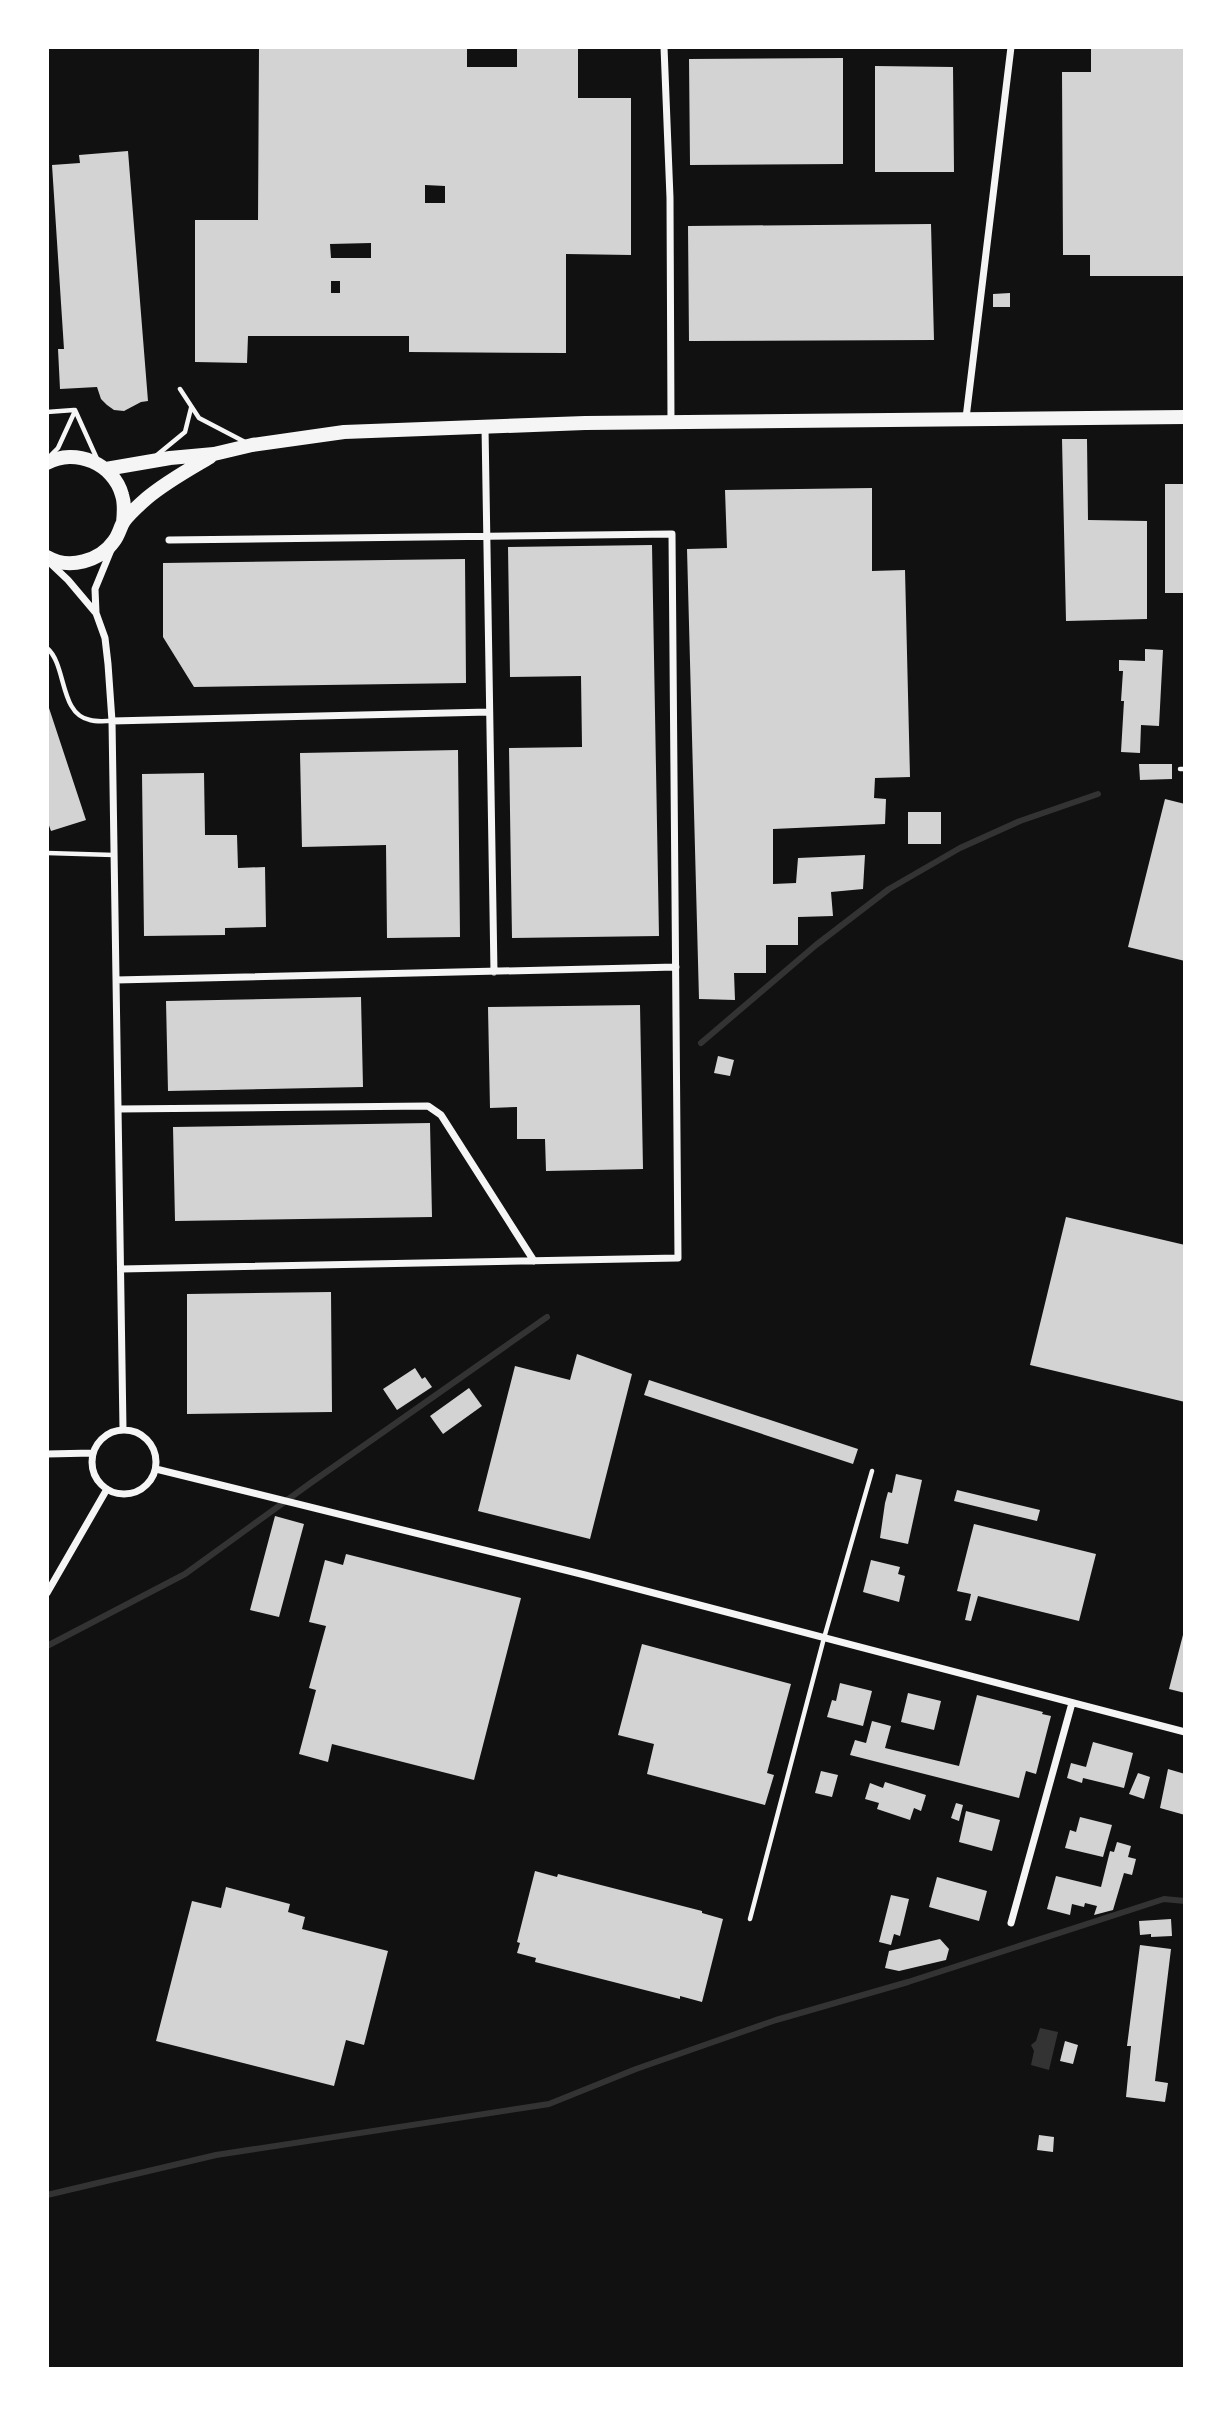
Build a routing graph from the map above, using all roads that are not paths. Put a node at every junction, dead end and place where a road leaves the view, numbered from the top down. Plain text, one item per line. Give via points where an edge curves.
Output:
1 (664, 47) edge
2 (1010, 47) edge
3 (180, 389) dead end
4 (192, 407) junction
5 (75, 410) junction
6 (47, 412) edge
7 (1185, 417) edge
8 (966, 418) junction
9 (671, 422) junction
10 (485, 427) junction
11 (252, 445) junction
12 (214, 454) junction
13 (47, 461) edge
14 (150, 461) junction
15 (102, 467) junction
16 (123, 523) junction
17 (488, 537) junction
18 (115, 540) junction
19 (169, 540) dead end
20 (47, 559) edge
21 (96, 613) junction
22 (47, 648) edge
23 (489, 712) junction
24 (112, 721) junction
25 (47, 853) edge
26 (115, 855) junction
27 (676, 967) junction
28 (494, 972) junction
29 (116, 980) junction
30 (118, 1109) junction
31 (534, 1261) junction
32 (121, 1269) junction
33 (123, 1429) junction
34 (93, 1453) junction
35 (47, 1454) edge
36 (156, 1469) junction
37 (872, 1471) dead end
38 (107, 1489) junction
39 (47, 1592) edge
40 (824, 1639) junction
41 (1072, 1703) junction
42 (1185, 1732) edge
43 (750, 1919) dead end
44 (1011, 1923) dead end

1 - 9 street
2 - 8 street
3 - 4 lane
4 - 11 lane via 199,418
4 - 14 lane via 185,432
5 - 6 lane
5 - 13 lane
5 - 15 lane
7 - 8 main road
8 - 9 main road
9 - 10 main road
10 - 11 main road via 344,432
10 - 17 street
11 - 12 main road
12 - 14 main road
12 - 16 main road via 152,494
13 - 15 main road via 68,456
14 - 15 main road
15 - 16 main road via 116,480 122,494
16 - 18 main road
17 - 19 street
17 - 23 street
17 - 27 street via 672,534
18 - 20 main road via 87,561 69,564
18 - 21 street via 95,589
20 - 21 street
21 - 24 street via 105,638
22 - 24 lane via 56,656 76,714
23 - 24 street
23 - 28 street
24 - 26 street
25 - 26 lane
26 - 29 street
27 - 28 street
27 - 31 street via 678,1258
28 - 29 street
29 - 30 street
30 - 31 street via 428,1106 441,1115
30 - 32 street
31 - 32 street
32 - 33 street
33 - 34 street via 104,1437
33 - 36 street via 149,1441
34 - 35 street
34 - 38 street via 94,1474
36 - 38 street via 137,1492
36 - 40 street
37 - 40 lane
38 - 39 street
40 - 41 street
40 - 43 lane
41 - 42 street
41 - 44 street

